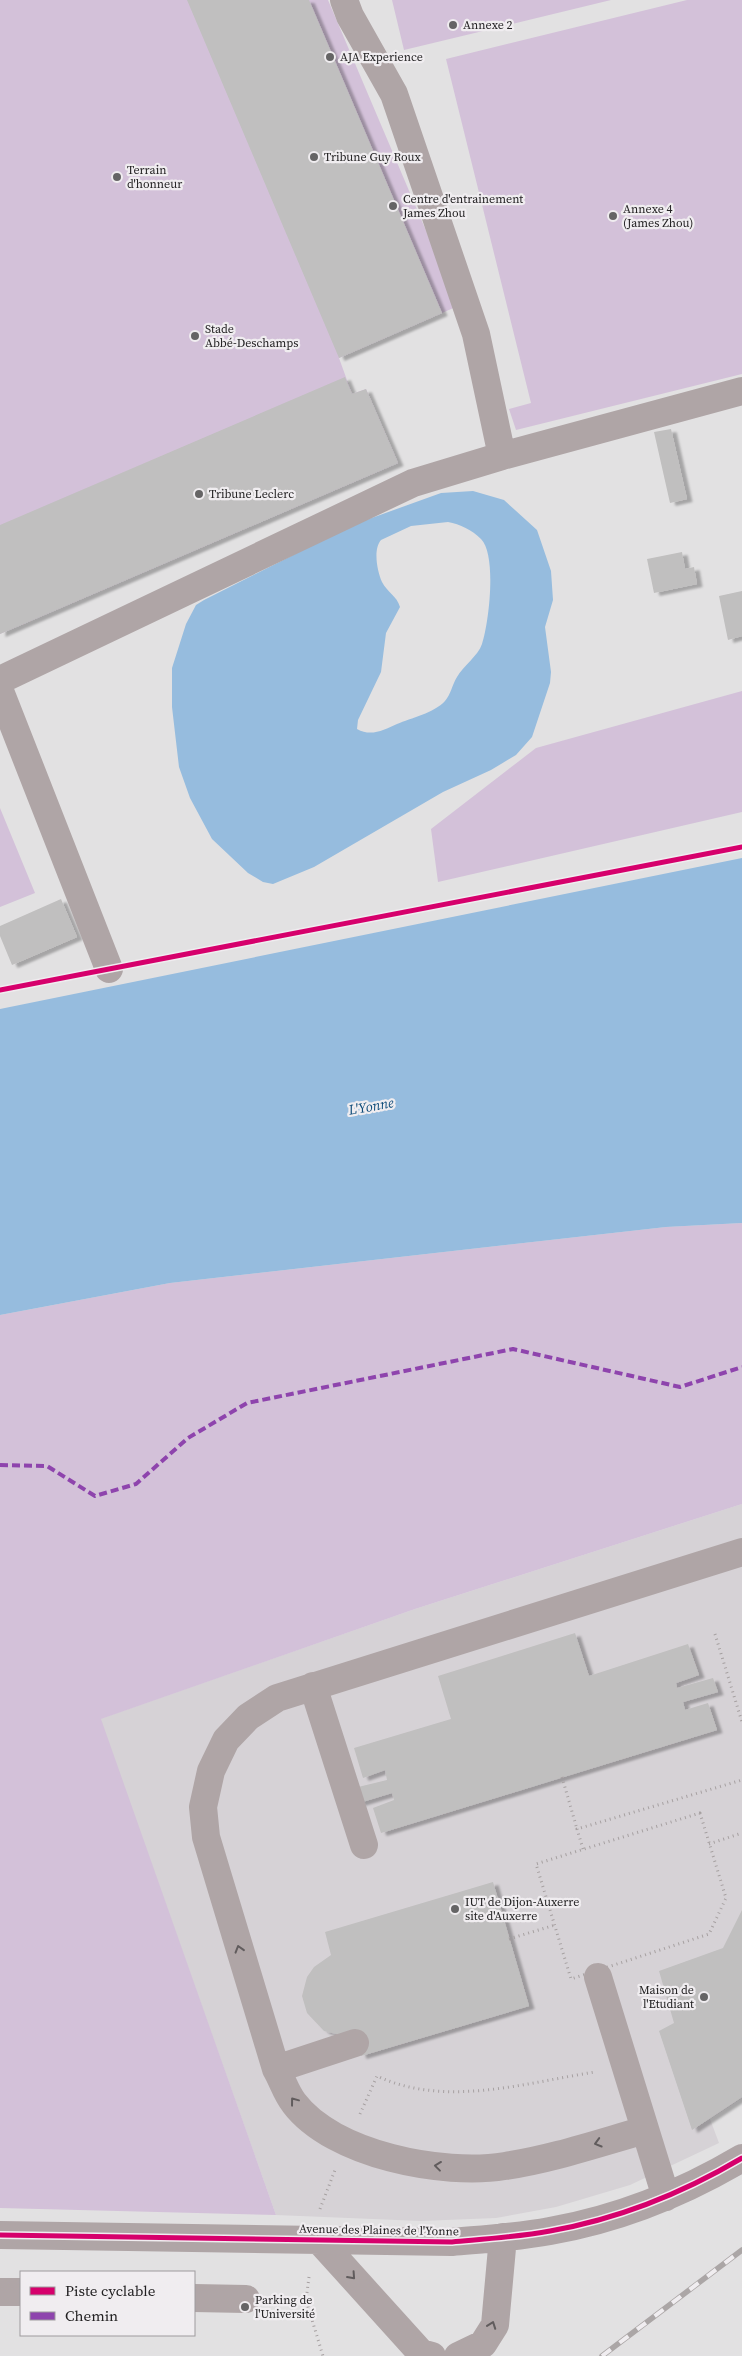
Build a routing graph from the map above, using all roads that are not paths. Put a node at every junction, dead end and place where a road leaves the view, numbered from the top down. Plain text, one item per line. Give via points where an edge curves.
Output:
1 (344, 0) edge
2 (742, 391) edge
3 (502, 456) junction
4 (0, 680) edge
5 (0, 691) edge
6 (109, 969) dead end
7 (742, 1552) edge
8 (313, 1686) junction
9 (364, 1845) dead end
10 (598, 1977) dead end
11 (354, 2044) dead end
12 (276, 2069) junction
13 (645, 2130) junction
14 (742, 2158) edge
15 (666, 2197) junction
16 (0, 2235) edge
17 (503, 2238) junction
18 (319, 2240) junction
19 (0, 2292) edge
20 (20, 2292) edge
21 (195, 2298) edge
22 (246, 2299) dead end
23 (432, 2356) edge
24 (458, 2356) edge

1 - 3 street via 394,94 476,334
2 - 3 street
3 - 4 street via 413,484
5 - 6 street
7 - 8 street
8 - 9 street
12 -> 8 street via 206,1837 203,1807 211,1771 226,1740 248,1716 278,1698
10 - 13 street
11 - 12 street
13 -> 12 street via 503,2167 435,2166 392,2159 347,2142 319,2126 294,2103
13 - 15 street
14 - 15 street, Avenue des Plaines de l'Yonne
15 - 17 street, Avenue des Plaines de l'Yonne via 619,2214 560,2229
16 - 18 street, Avenue des Plaines de l'Yonne
17 - 18 street, Avenue des Plaines de l'Yonne via 452,2242
24 -> 17 street via 483,2344 495,2325
18 -> 23 street via 421,2353
19 - 20 street
21 - 22 street

